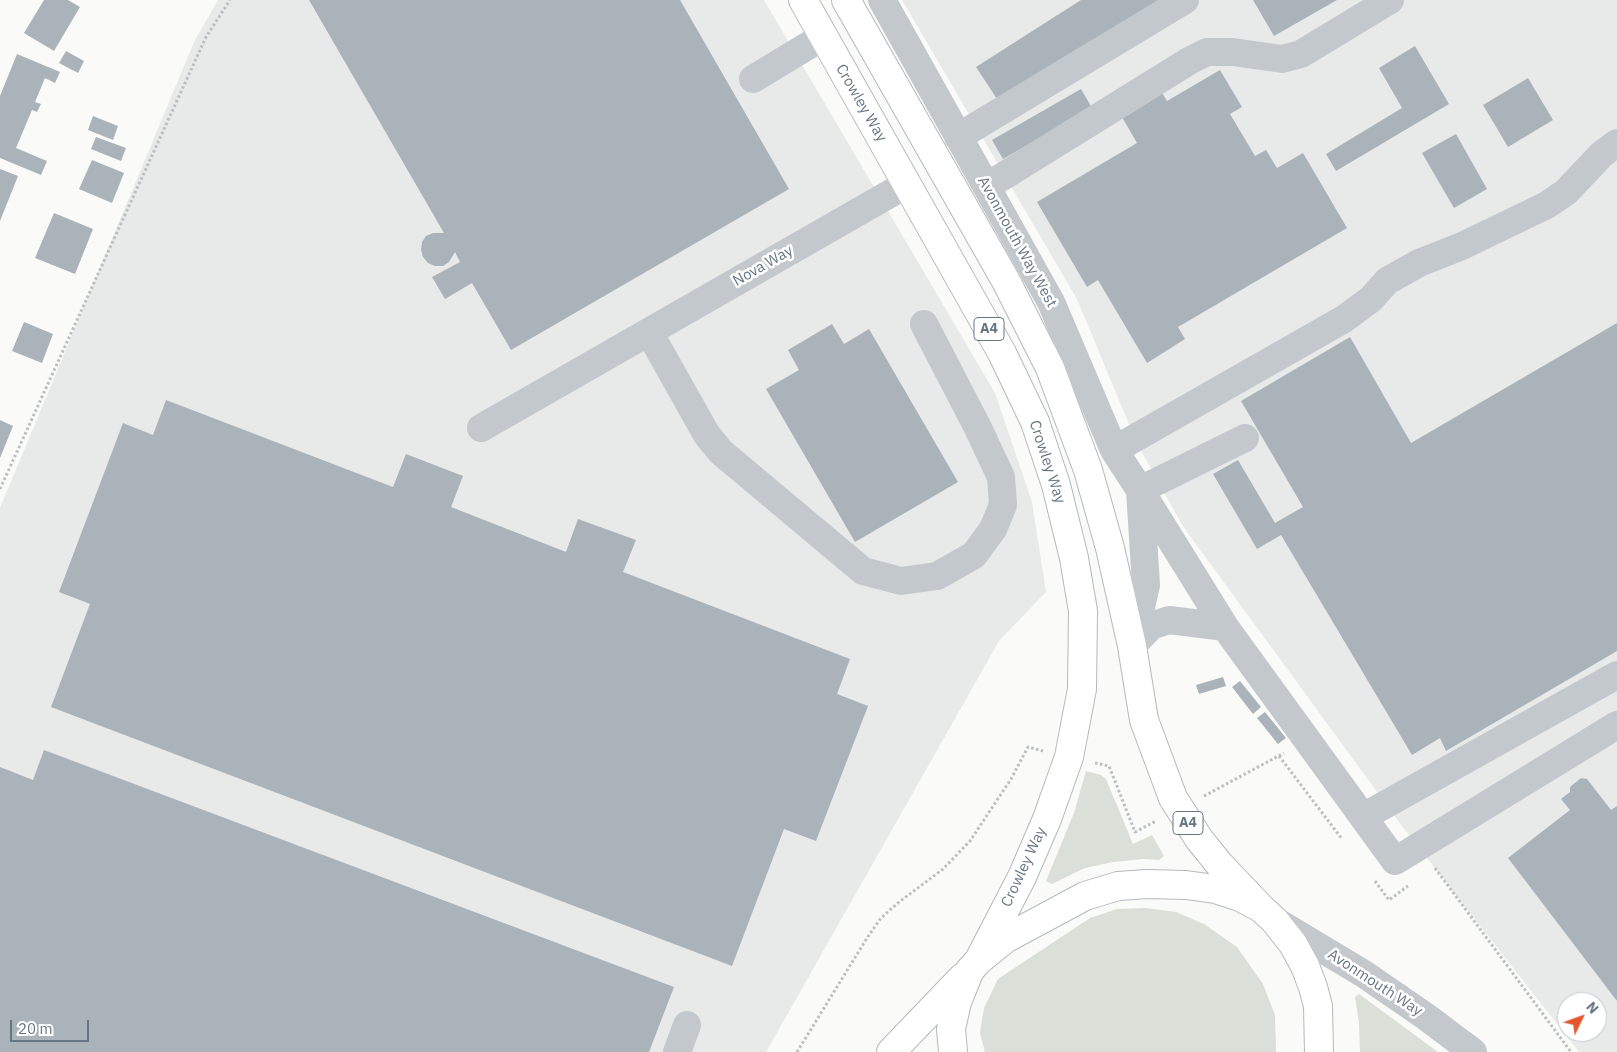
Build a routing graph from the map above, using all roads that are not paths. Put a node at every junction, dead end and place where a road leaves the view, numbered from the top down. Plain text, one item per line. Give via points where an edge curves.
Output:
1 (803, 0) edge
2 (846, 0) edge
3 (882, 0) edge
4 (1185, 0) edge
5 (1390, 0) edge
6 (824, 36) junction
7 (753, 79) dead end
8 (958, 137) junction
9 (1617, 143) edge
10 (907, 184) junction
11 (986, 186) junction
12 (924, 324) dead end
13 (649, 332) junction
14 (482, 428) dead end
15 (1245, 438) dead end
16 (1114, 450) junction
17 (1140, 490) junction
18 (1225, 627) junction
19 (1132, 646) junction
20 (1617, 675) edge
21 (1617, 725) edge
22 (1363, 817) junction
23 (1267, 914) junction
24 (974, 965) junction
25 (687, 1025) dead end
26 (677, 1052) edge
27 (891, 1052) edge
28 (953, 1052) edge
29 (1320, 1052) edge
30 (1473, 1052) edge

1 - 6 highway, Crowley Way / A4
2 - 19 highway, A4 via 1006,281 1050,368 1088,470
3 - 8 street, Avonmouth Way West
4 - 8 street
5 - 11 street via 1301,54 1282,59 1208,52 1189,60
6 - 7 street
6 - 10 highway, Crowley Way / A4
8 - 11 street, Avonmouth Way West
9 - 16 street via 1566,192 1547,205 1387,281 1371,299 1344,319
10 - 13 street, Nova Way
10 - 24 highway, Crowley Way / A4 via 1002,353 1035,422 1056,485 1083,610 1082,689 1069,757 1022,877
11 - 16 street, Avonmouth Way West via 1051,302
12 - 13 street via 1001,477 1003,504 993,529 974,555 937,576 901,581 863,571 721,452 707,435
13 - 14 street, Nova Way
15 - 17 street
16 - 17 street, Avonmouth Way West
17 - 18 street, Avonmouth Way West
17 - 19 street, Avonmouth Way West via 1146,585
18 - 19 street via 1170,620 1151,626
18 - 22 street, Avonmouth Way West
19 - 23 highway, A4 via 1144,720 1173,798 1220,865
20 - 22 street
21 - 22 street, Avonmouth Way West via 1395,861
23 - 24 highway via 1240,897 1215,889 1186,885 1118,886 1059,908 1005,939
23 - 29 highway via 1293,944 1305,966 1318,1006
23 - 30 street, Avonmouth Way via 1364,974
24 - 27 highway, A4
24 - 28 highway via 957,1002 952,1029
25 - 26 street

